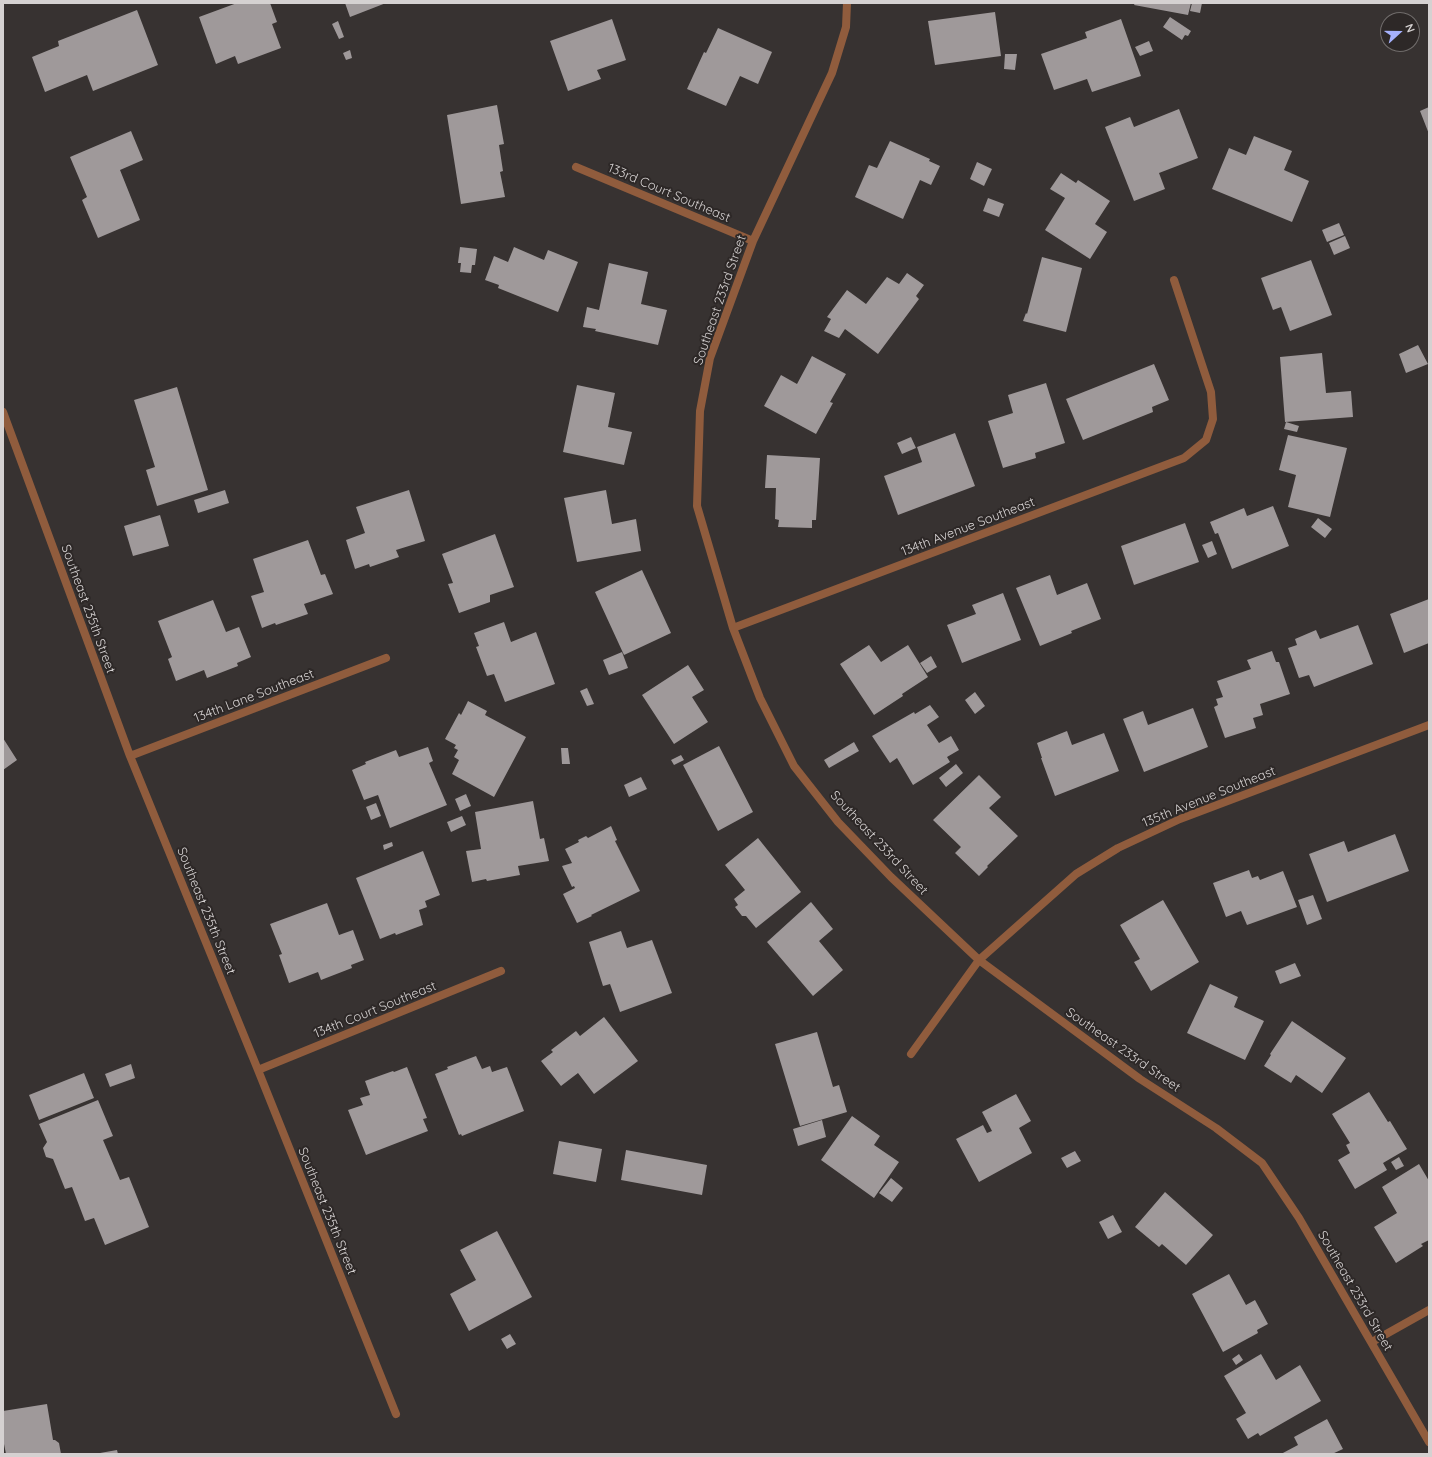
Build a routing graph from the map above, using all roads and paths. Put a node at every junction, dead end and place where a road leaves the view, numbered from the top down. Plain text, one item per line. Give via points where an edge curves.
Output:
1 (847, 3) edge
2 (576, 166) dead end
3 (753, 241) junction
4 (1174, 280) dead end
5 (3, 412) edge
6 (733, 628) junction
7 (386, 658) dead end
8 (1429, 725) edge
9 (130, 756) junction
10 (979, 960) junction
11 (501, 971) dead end
12 (911, 1054) dead end
13 (258, 1070) junction
14 (1429, 1310) edge
15 (1372, 1342) junction
16 (396, 1414) dead end
17 (1429, 1442) edge

1 - 3 street, Southeast 233rd Street via 846,27 832,73
2 - 3 street, 133rd Court Southeast
3 - 6 street, Southeast 233rd Street via 710,358 700,411 697,506
4 - 6 street, 134th Avenue Southeast via 1210,392 1213,419 1206,440 1184,458
5 - 9 street, Southeast 235th Street
6 - 10 street, Southeast 233rd Street via 760,698 794,766 843,827 891,877
7 - 9 street, 134th Lane Southeast
8 - 10 street, 135th Avenue Southeast via 1180,819 1118,848 1076,874
9 - 13 street, Southeast 235th Street
10 - 12 street, 135th Avenue Southeast
10 - 15 street, Southeast 233rd Street via 1140,1079 1216,1128 1262,1163 1299,1218
11 - 13 street, 134th Court Southeast
13 - 16 street, Southeast 235th Street
14 - 15 street
15 - 17 street, Southeast 233rd Street

